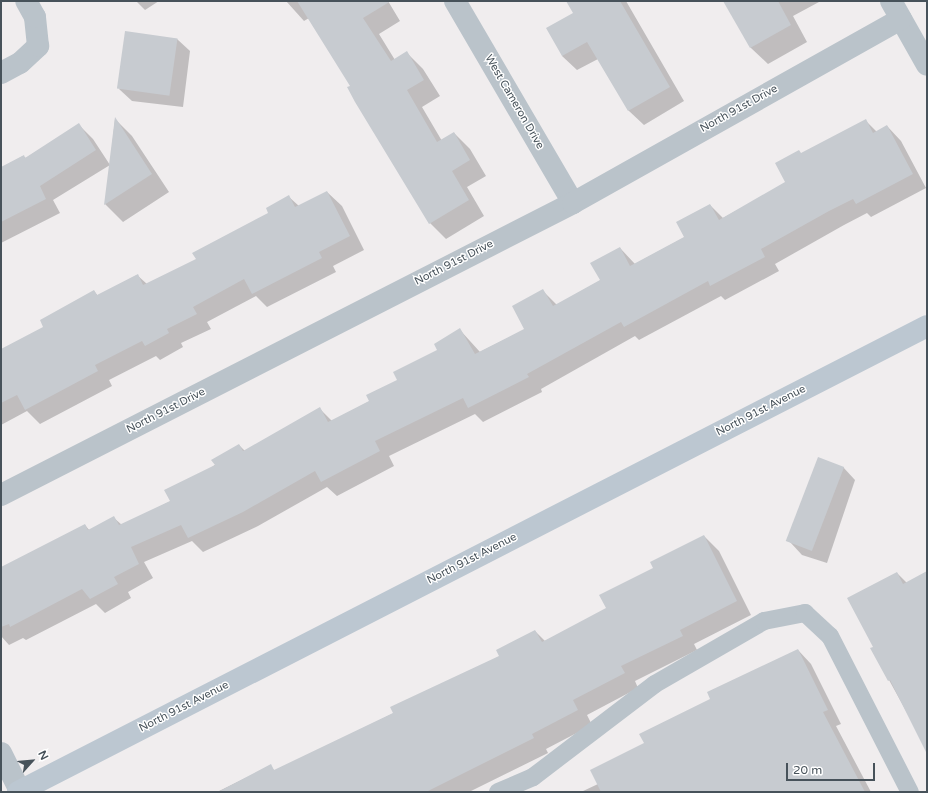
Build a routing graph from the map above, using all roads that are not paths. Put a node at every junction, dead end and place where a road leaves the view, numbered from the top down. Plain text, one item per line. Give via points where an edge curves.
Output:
1 (26, 1) edge
2 (455, 1) edge
3 (896, 10) edge
4 (927, 65) edge
5 (1, 73) edge
6 (573, 202) junction
7 (927, 326) edge
8 (1, 495) edge
9 (1, 753) edge
10 (19, 791) edge
11 (498, 792) edge
12 (910, 792) edge

1 - 5 street via 35,17 38,46 20,63
2 - 6 street, West Cameron Drive
3 - 4 street
3 - 6 street, North 91st Drive
6 - 8 street, North 91st Drive
7 - 10 main road, North 91st Avenue
9 - 10 street
11 - 12 lane via 532,777 655,684 764,621 806,613 830,636

